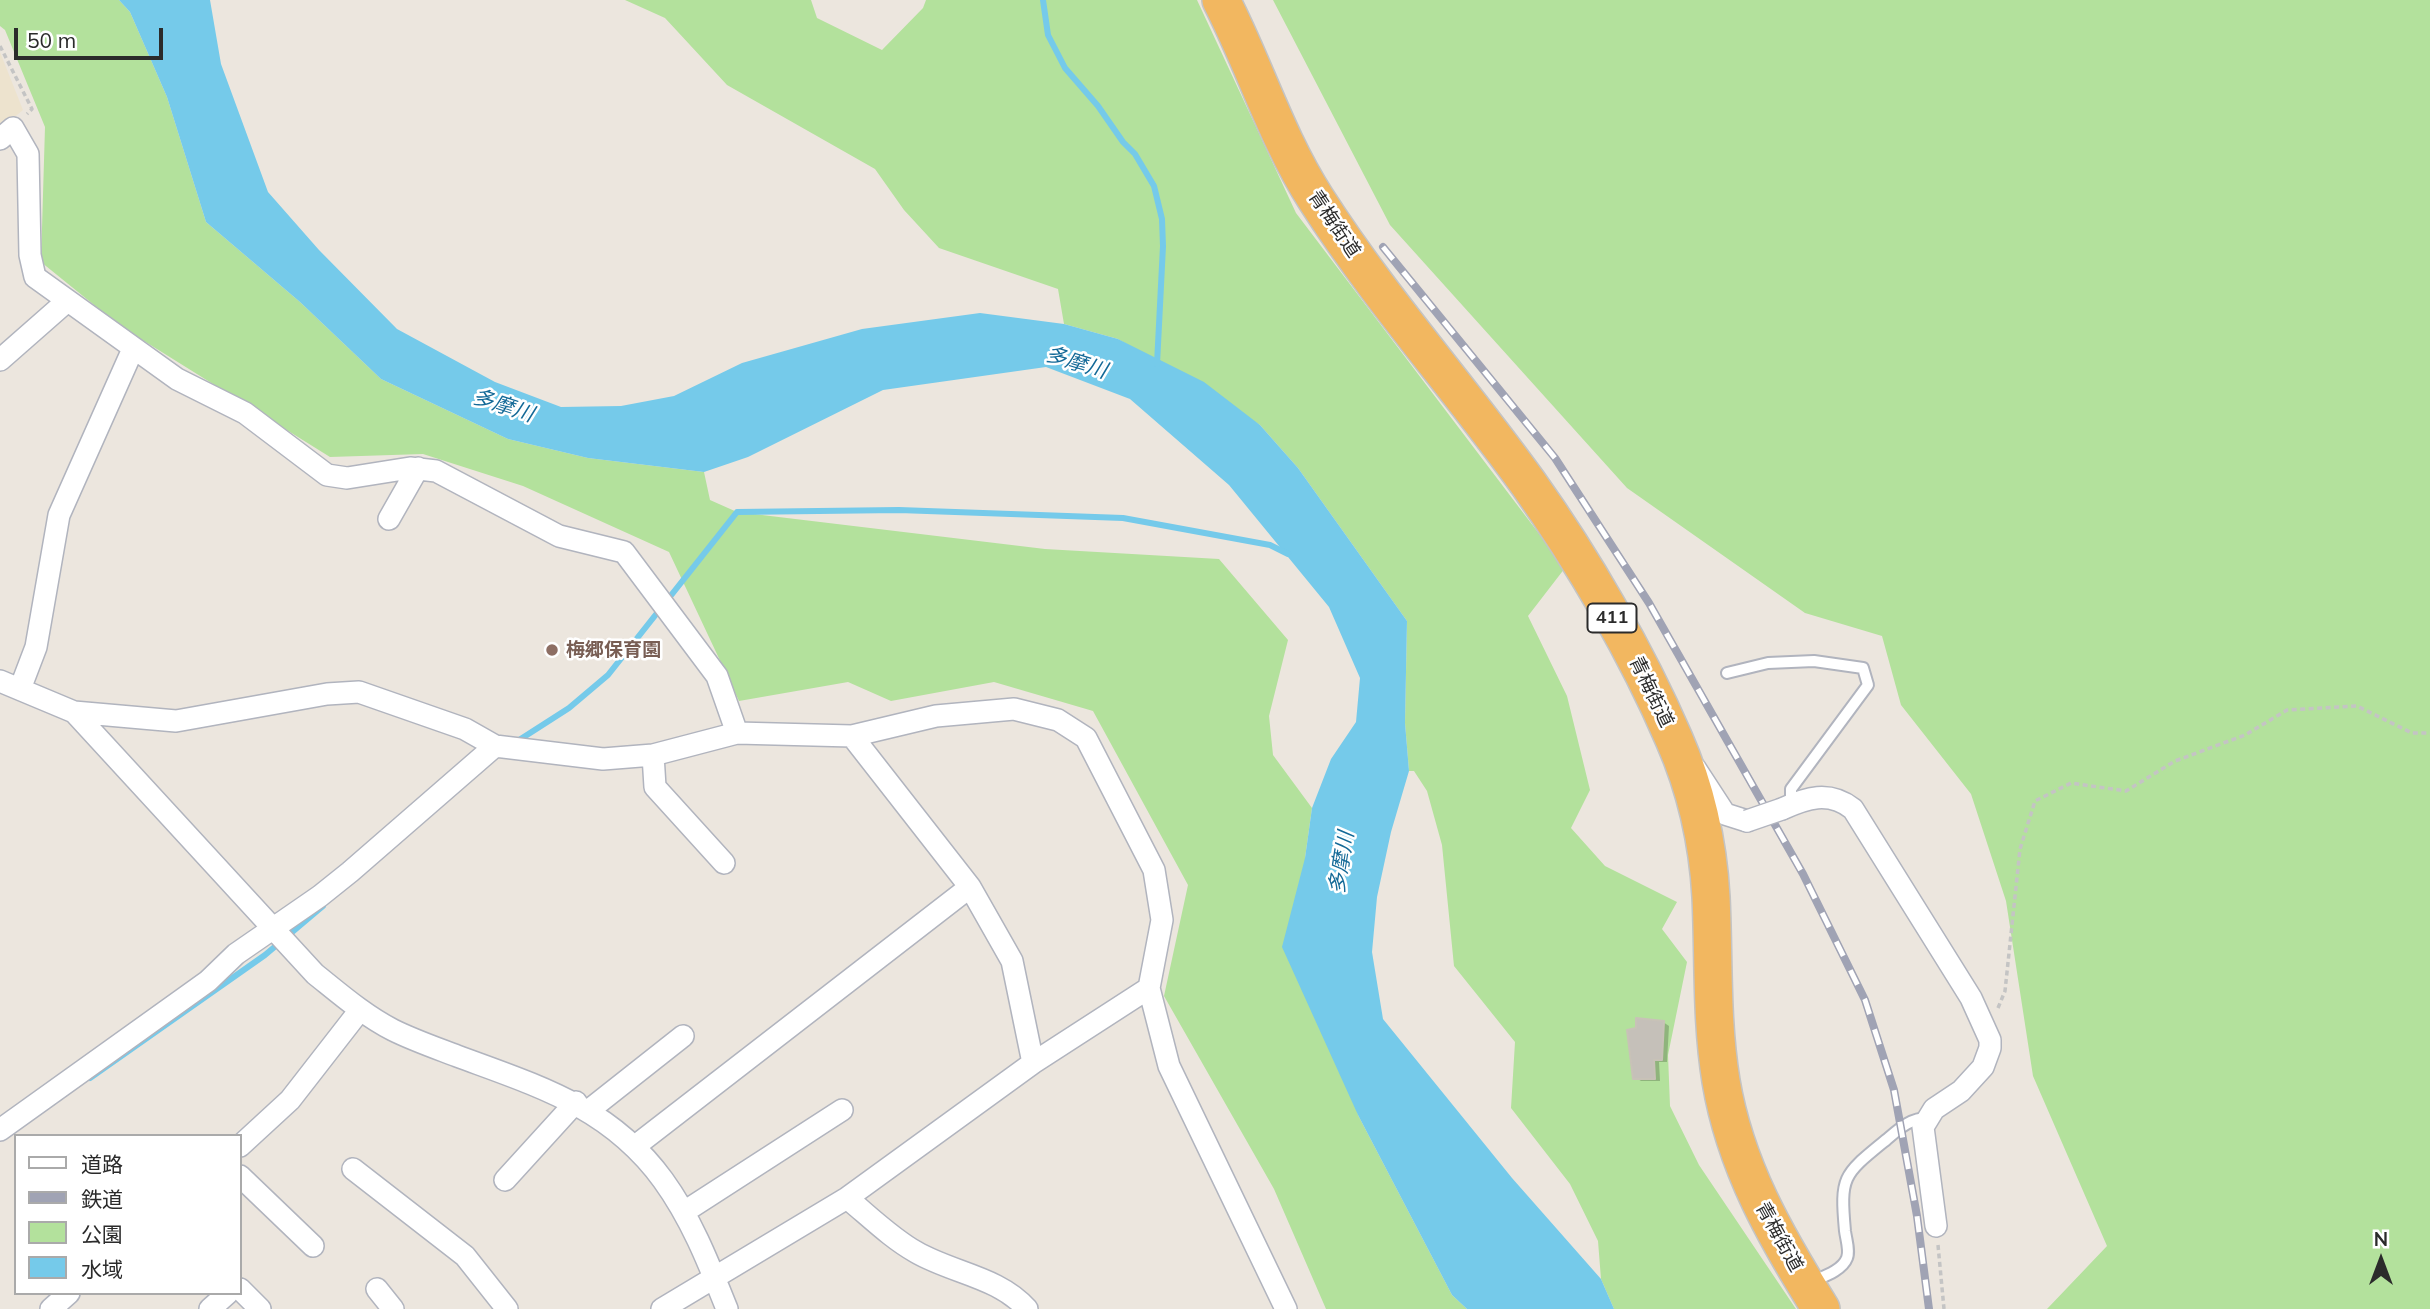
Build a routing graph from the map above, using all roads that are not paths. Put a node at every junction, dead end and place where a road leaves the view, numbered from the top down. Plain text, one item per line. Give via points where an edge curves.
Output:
1 (1221, 0) edge
2 (6, 133) edge
3 (66, 302) junction
4 (133, 349) junction
5 (0, 360) edge
6 (418, 468) junction
7 (389, 519) dead end
8 (1727, 673) dead end
9 (10, 685) edge
10 (74, 712) junction
11 (737, 733) junction
12 (852, 736) junction
13 (1675, 741) junction
14 (495, 746) junction
15 (653, 755) junction
16 (1786, 807) junction
17 (724, 863) dead end
18 (971, 887) junction
19 (271, 928) junction
20 (1149, 988) junction
21 (360, 1010) junction
22 (683, 1036) dead end
23 (1032, 1063) junction
24 (582, 1107) junction
25 (842, 1110) dead end
26 (1928, 1118) junction
27 (0, 1130) edge
28 (242, 1144) edge
29 (634, 1147) junction
30 (353, 1169) dead end
31 (242, 1178) edge
32 (505, 1180) dead end
33 (847, 1198) junction
34 (684, 1212) junction
35 (1936, 1226) road end
36 (313, 1246) dead end
37 (714, 1276) junction
38 (377, 1289) dead end
39 (242, 1291) edge
40 (67, 1295) edge
41 (226, 1295) edge
42 (1813, 1297) edge
43 (51, 1309) edge
44 (210, 1309) edge
45 (260, 1309) edge
46 (393, 1309) edge
47 (507, 1309) edge
48 (662, 1309) edge
49 (727, 1309) edge
50 (1027, 1309) edge
51 (1286, 1309) edge

1 - 13 highway, 青梅街道 / 411 via 1285,146 1316,199 1566,540 1646,677
2 - 3 street via 28,154 30,255 35,277
3 - 4 street
3 - 5 street
4 - 6 street via 177,379 245,413 327,475 347,478
4 - 9 street via 59,515 36,647
6 - 7 street
6 - 11 street via 436,471 559,536 624,552 717,677
8 - 16 lane via 1814,661 1863,668 1868,685 1791,789
9 - 10 street
10 - 14 street via 176,721 359,692 465,729
10 - 19 street
11 - 12 street
11 - 15 street
12 - 18 street
12 - 20 street via 936,716 1014,709 1058,720 1086,738 1154,870 1162,920
13 - 16 street, bridge via 1725,814 1747,821
13 - 42 highway, 青梅街道 / 411 via 1703,833 1711,893 1721,1082 1748,1177 1771,1228
14 - 15 street via 603,759
14 - 19 street via 340,880
15 - 17 street via 656,787
16 - 26 street via 1806,798 1824,797 1853,809 1971,998 1987,1033 1990,1048 1983,1067
18 - 23 street via 1012,961
18 - 29 street
19 - 21 street via 314,974
19 - 27 street via 208,981
20 - 23 street
20 - 51 street via 1170,1066
21 - 24 street via 394,1030 543,1087
21 - 28 street via 290,1100
22 - 24 street
23 - 33 street
24 - 29 street
24 - 32 street
25 - 34 street
26 - 35 street via 1923,1135
26 - 42 lane via 1916,1118 1900,1128 1845,1178 1842,1197 1848,1257
29 - 34 street
30 - 47 street via 465,1256
31 - 36 street
33 - 37 street
33 - 50 street via 913,1251 1006,1290
34 - 37 street
37 - 48 street
37 - 49 street
38 - 46 street
39 - 45 street
40 - 43 street
41 - 44 street

